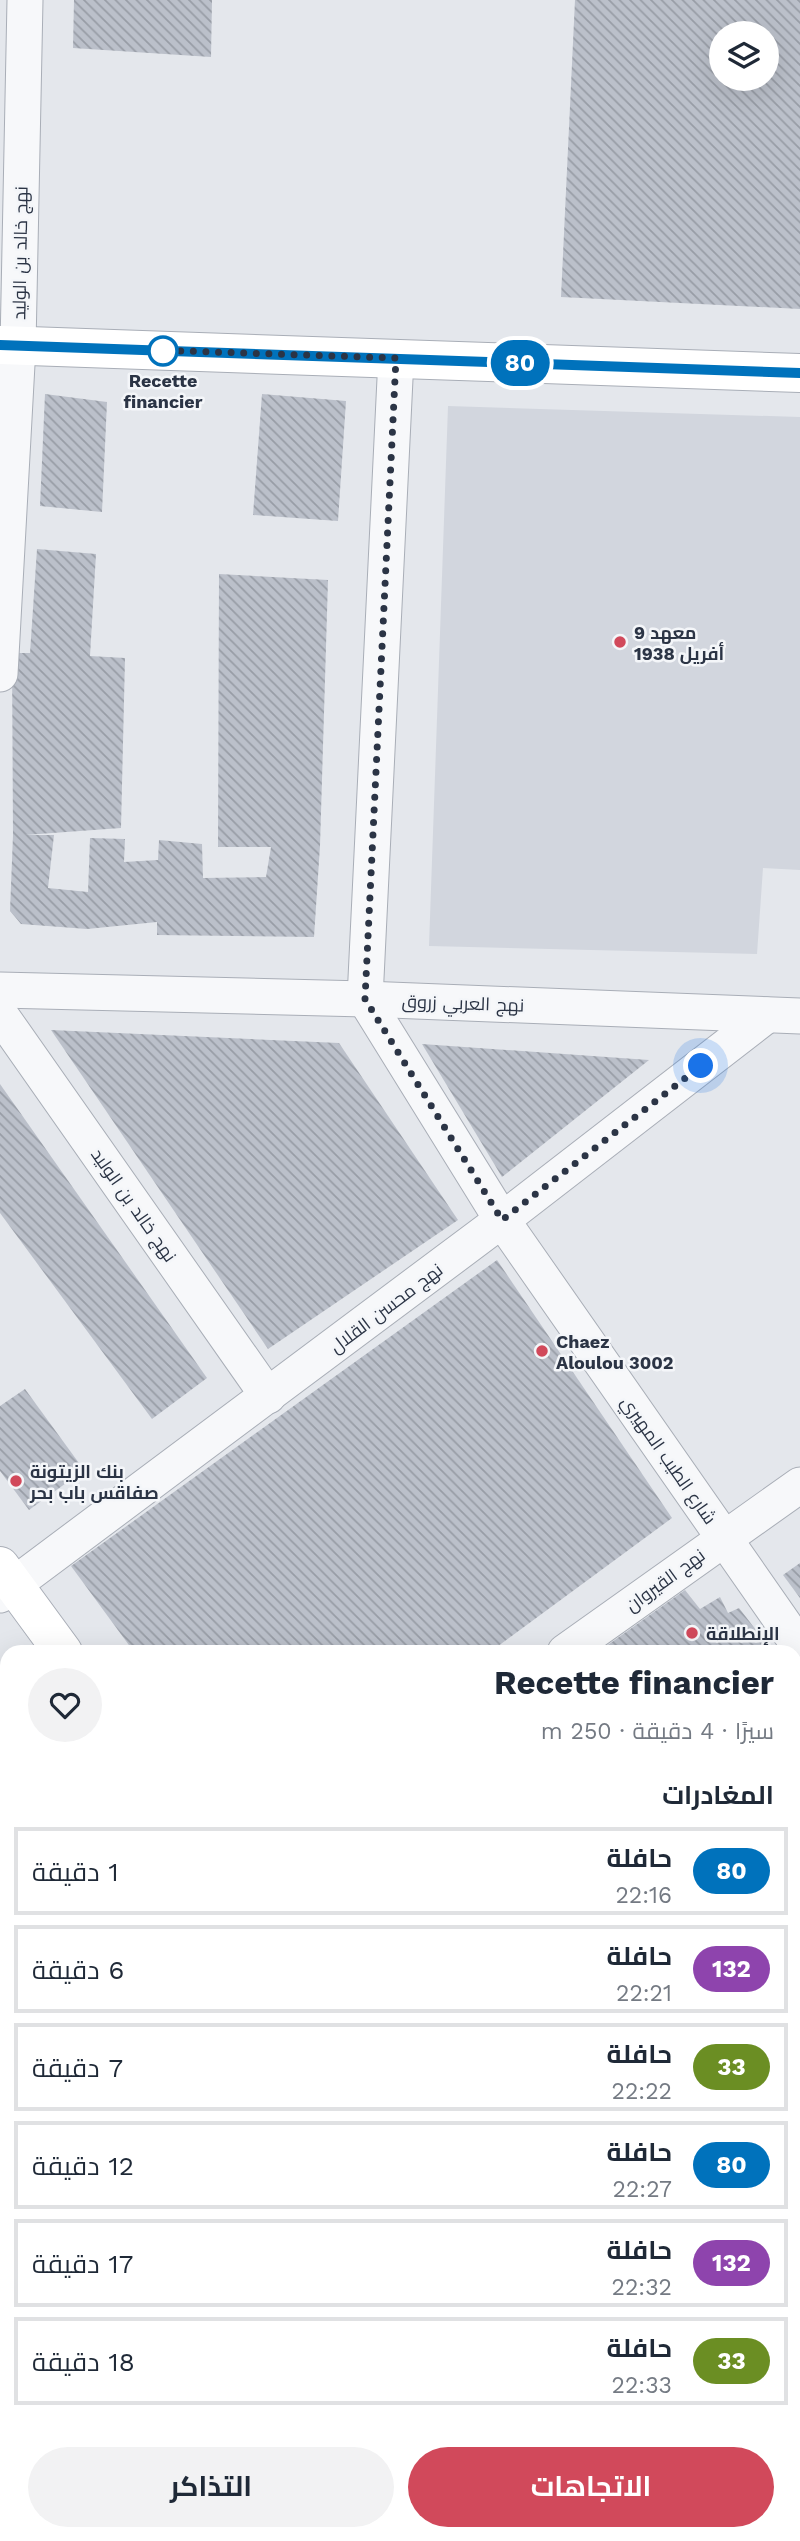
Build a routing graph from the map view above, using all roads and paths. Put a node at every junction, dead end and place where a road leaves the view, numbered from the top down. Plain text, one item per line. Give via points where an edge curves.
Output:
1 (25, 0) edge
2 (9, 346) edge
3 (396, 358) junction
4 (800, 373) edge
5 (0, 674) edge
6 (0, 990) edge
7 (365, 999) junction
8 (0, 1014) edge
9 (784, 1015) edge
10 (502, 1220) junction
11 (268, 1396) junction
12 (800, 1485) edge
13 (723, 1538) junction
14 (5, 1582) edge
15 (57, 1645) edge
16 (575, 1645) edge
17 (799, 1645) edge

1 - 2 street, نهج خالد بن الوليد
2 - 3 street
2 - 5 street, نهج خالد بن الوليد
3 - 4 street
3 - 7 street
6 - 7 street, نهج العربي زروق
7 - 9 street, نهج العربي زروق
7 - 10 street, شارع الطيب المهيري
8 - 11 street, نهج خالد بن الوليد
9 - 10 street, نهج محسن القلال
10 - 11 street, نهج محسن القلال
10 - 13 street, شارع الطيب المهيري
11 - 14 street, نهج محسن القلال
12 - 13 street, نهج القيروان
13 - 16 street, نهج القيروان
13 - 17 street, شارع الطيب المهيري
14 - 15 street

